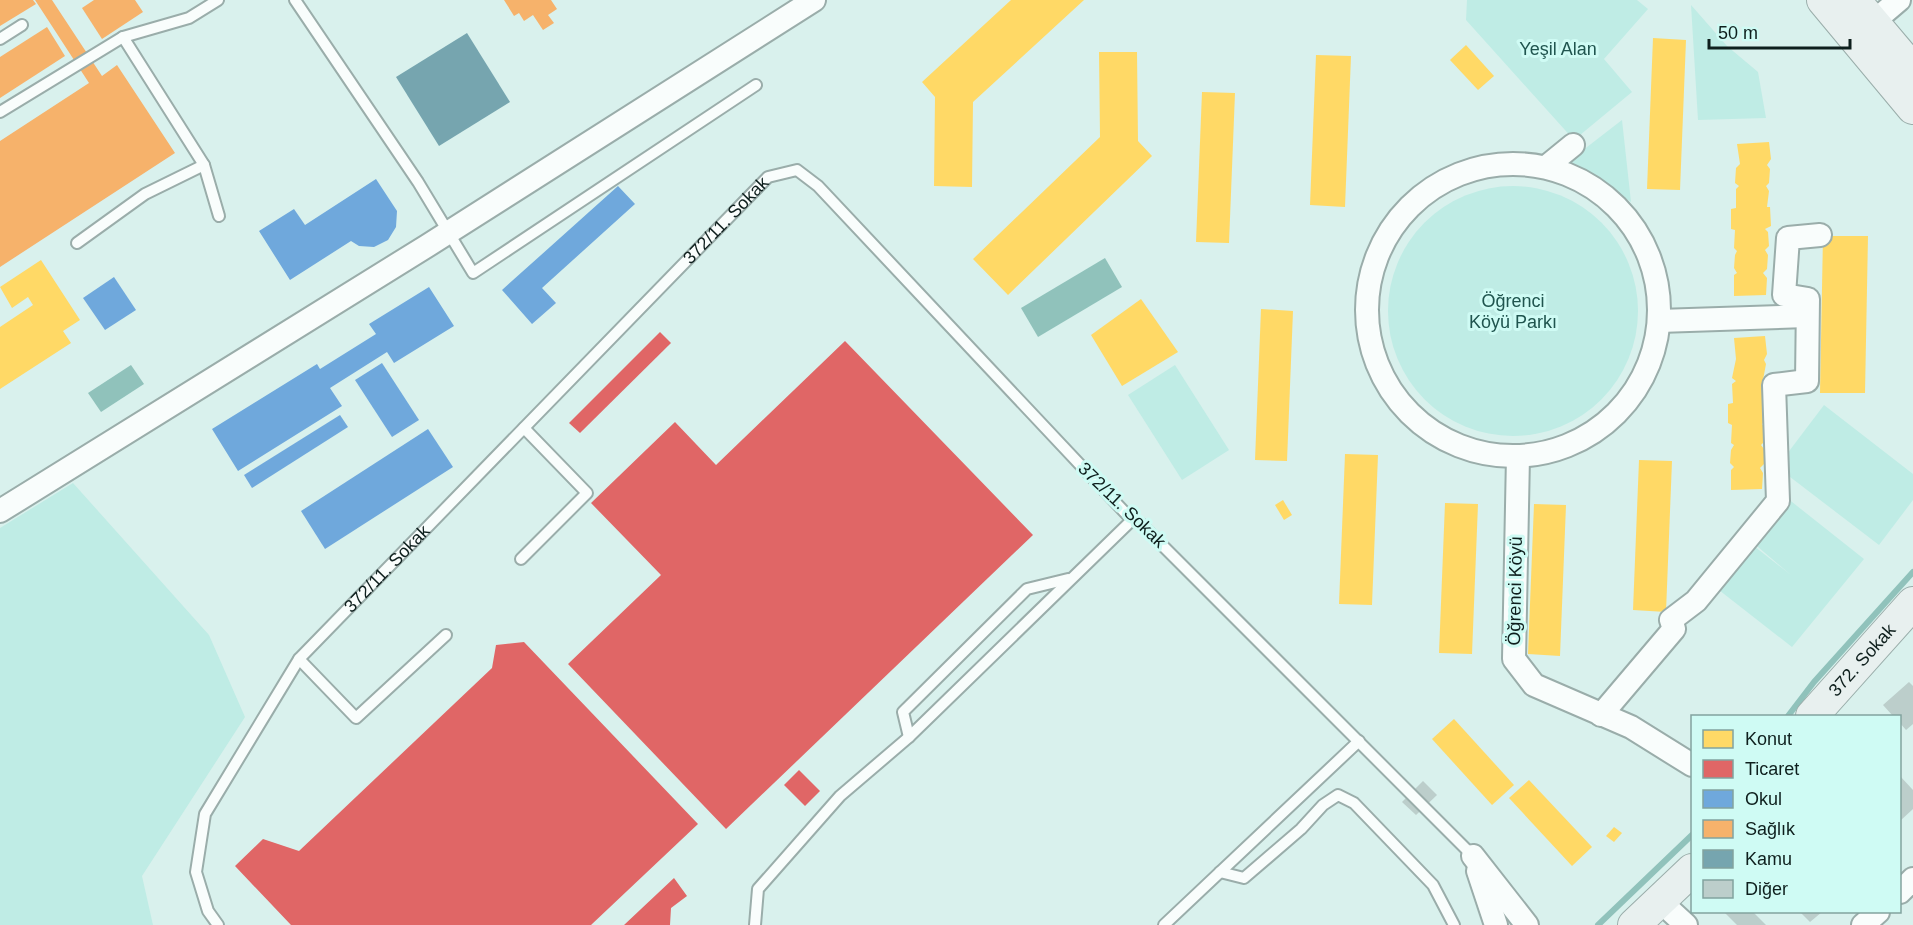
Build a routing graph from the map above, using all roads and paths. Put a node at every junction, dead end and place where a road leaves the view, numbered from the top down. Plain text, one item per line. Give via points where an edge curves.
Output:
1 (218, 0) edge
2 (295, 0) edge
3 (814, 0) edge
4 (1823, 0) edge
5 (1899, 0) edge
6 (1863, 11) edge
7 (22, 25) dead end
8 (123, 37) junction
9 (0, 39) edge
10 (1913, 70) edge
11 (756, 85) dead end
12 (1913, 108) edge
13 (0, 112) edge
14 (1573, 146) dead end
15 (204, 165) junction
16 (1546, 167) junction
17 (219, 216) dead end
18 (448, 233) junction
19 (1820, 235) dead end
20 (77, 243) dead end
21 (1806, 316) junction
22 (1659, 321) junction
23 (524, 428) junction
24 (1518, 456) junction
25 (0, 511) edge
26 (1132, 520) junction
27 (521, 559) dead end
28 (1070, 579) junction
29 (1913, 603) edge
30 (1913, 632) edge
31 (446, 635) dead end
32 (300, 659) junction
33 (1602, 715) junction
34 (1814, 715) edge
35 (1841, 715) edge
36 (909, 737) junction
37 (1359, 741) junction
38 (1691, 764) edge
39 (1473, 855) junction
40 (1220, 872) junction
41 (1691, 872) edge
42 (1913, 879) edge
43 (1901, 890) edge
44 (1674, 912) edge
45 (1877, 913) edge
46 (218, 925) edge
47 (755, 925) edge
48 (1164, 925) edge
49 (1454, 925) edge
50 (1496, 925) edge
51 (1527, 925) edge
52 (1634, 925) edge
53 (1863, 925) edge

1 - 8 lane via 189,18
2 - 18 lane
3 - 18 street
4 - 12 main road
5 - 6 street
6 - 10 main road
7 - 9 lane
8 - 13 lane
8 - 15 lane
11 - 18 lane via 473,273
14 - 16 street
15 - 17 lane
15 - 20 lane via 146,194
16 - 22 street via 1580,180 1610,200 1634,226 1656,277
16 - 24 street via 1493,165 1450,178 1413,204 1386,239 1370,281 1368,326 1376,361 1392,393 1417,421 1447,441 1482,453
18 - 25 street
19 - 21 street via 1788,238 1784,295 1808,298
21 - 22 street
21 - 33 street via 1807,381 1774,385 1778,501 1696,601 1671,620 1674,629
22 - 24 street via 1650,363 1629,400 1598,429 1560,448
23 - 26 lane, 372/11. Sokak via 768,177 797,170 818,186
23 - 27 lane via 587,493
23 - 32 lane, 372/11. Sokak
24 - 33 street, Öğrenci Köyü via 1514,659 1534,685
26 - 28 lane
26 - 37 lane, 372/11. Sokak via 1142,524
28 - 36 lane
28 - 36 lane via 1027,589 903,712
29 - 34 main road, 372. Sokak
30 - 35 main road, 372. Sokak
31 - 32 lane via 356,718
32 - 46 lane, 372/11. Sokak via 205,814 196,872 208,911
33 - 38 street, Öğrenci Köyü via 1631,727
36 - 47 lane via 840,796 758,889
37 - 39 lane, 372/11. Sokak
37 - 40 lane
39 - 50 street, 372/11. Sokak
39 - 51 street, 372/11. Sokak
40 - 48 lane
40 - 49 lane via 1244,878 1338,795 1354,804 1433,885
41 - 44 main road
42 - 43 street
44 - 52 main road
45 - 53 street

